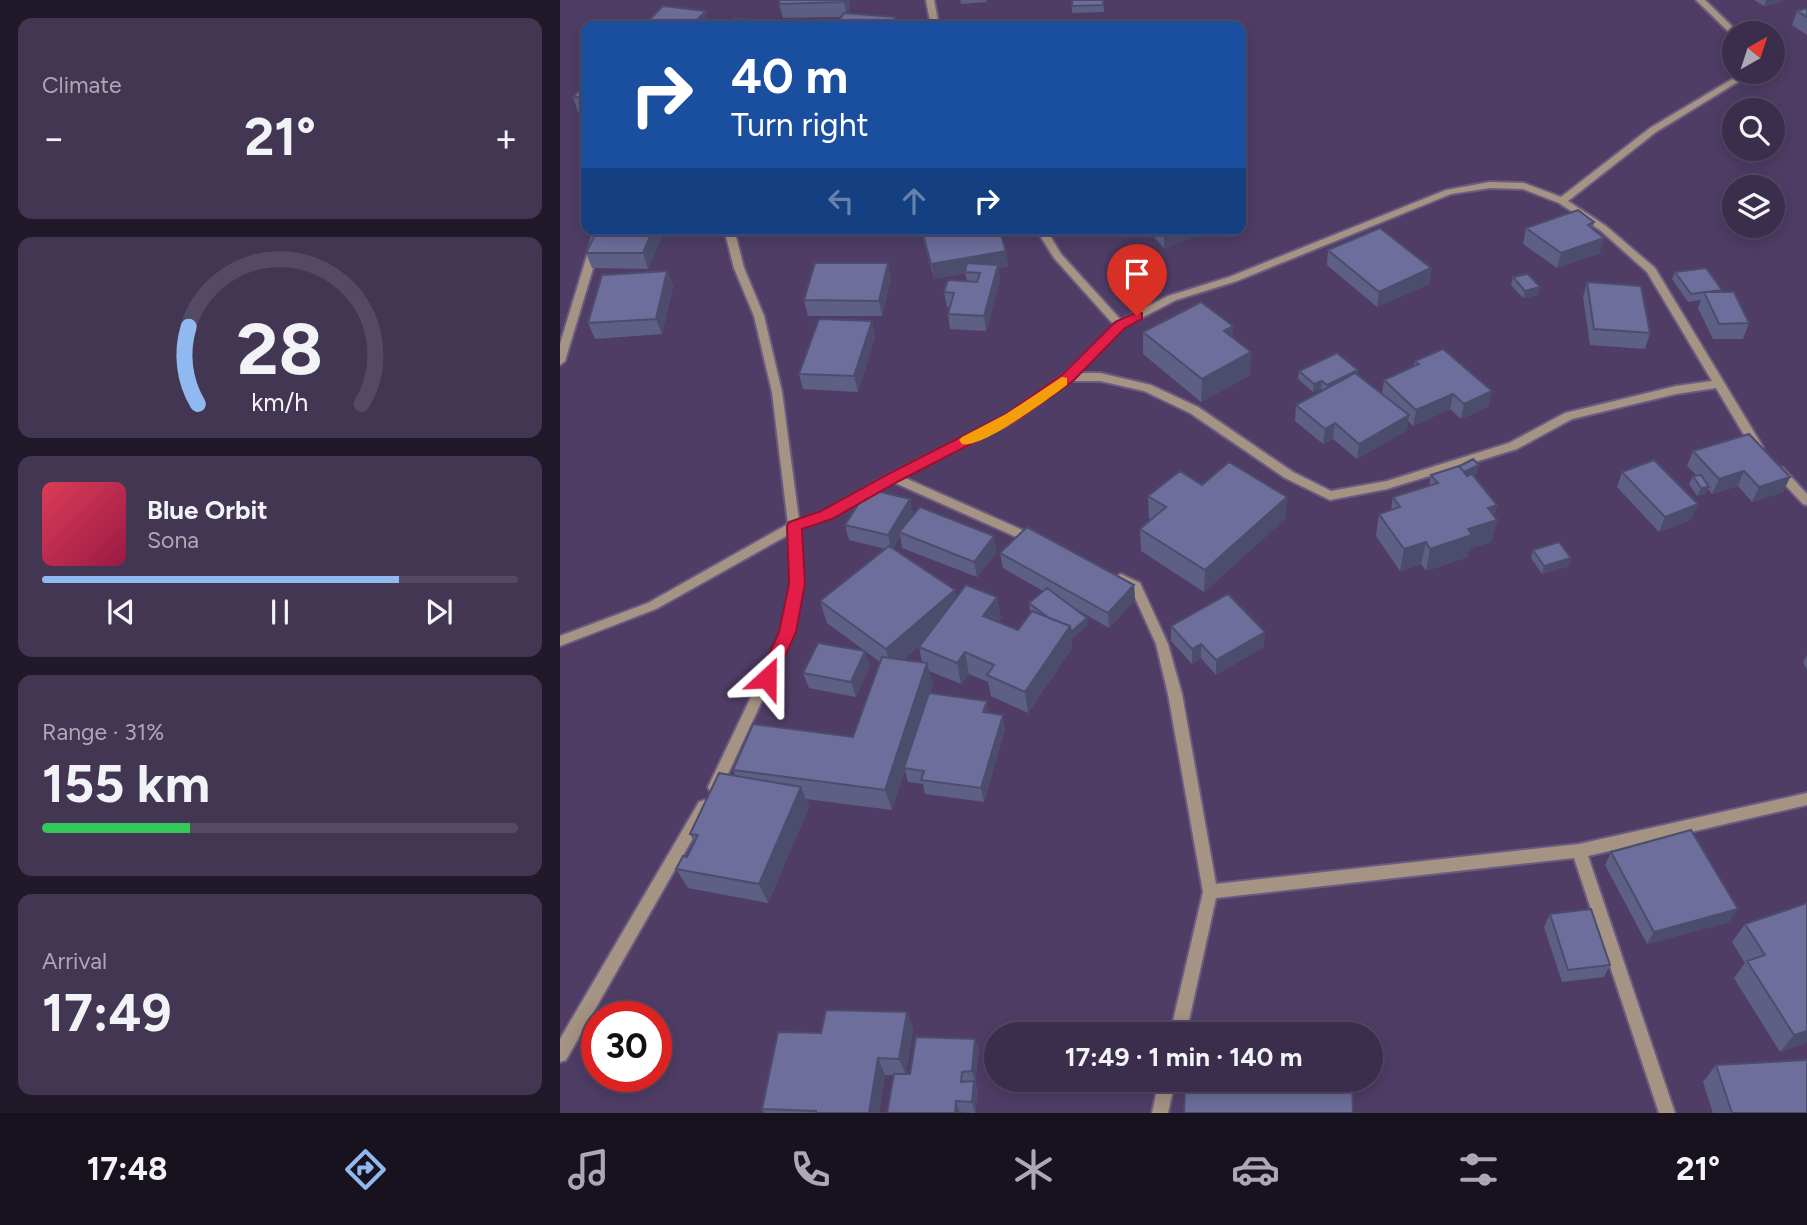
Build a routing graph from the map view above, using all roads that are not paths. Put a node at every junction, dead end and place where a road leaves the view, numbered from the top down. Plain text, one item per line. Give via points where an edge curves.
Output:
1 (930, 0) edge
2 (1700, 0) edge
3 (934, 21) edge
4 (1722, 21) edge
5 (1730, 84) edge
6 (1562, 201) junction
7 (598, 235) edge
8 (730, 235) edge
9 (1045, 235) edge
10 (1120, 325) junction
11 (560, 361) edge
12 (1068, 377) junction
13 (1717, 384) junction
14 (1765, 456) edge
15 (1773, 465) edge
16 (893, 477) junction
17 (1807, 501) edge
18 (794, 526) junction
19 (1051, 548) edge
20 (1112, 575) edge
21 (560, 641) edge
22 (1807, 799) edge
23 (1578, 850) junction
24 (1210, 892) junction
25 (1181, 1022) edge
26 (560, 1054) edge
27 (1164, 1092) edge
28 (1160, 1113) edge
29 (1667, 1113) edge

1 - 3 street
2 - 4 street
5 - 6 street via 1653,130
6 - 10 street via 1524,186 1449,192 1233,279 1172,298
6 - 13 street via 1602,228 1651,271
7 - 11 street
8 - 18 street via 768,345
9 - 10 street via 1057,256
10 - 12 street
12 - 13 street via 1100,377 1147,388 1194,410 1289,475 1330,496 1387,485 1513,446 1569,416
12 - 16 street via 1011,418
13 - 14 street
15 - 17 street
16 - 18 street via 826,515
16 - 19 street
18 - 21 street via 652,606
18 - 26 street via 797,584 788,632 725,770
20 - 24 street via 1136,586 1162,644
22 - 23 street
23 - 24 street
23 - 29 street
24 - 25 street
27 - 28 street

